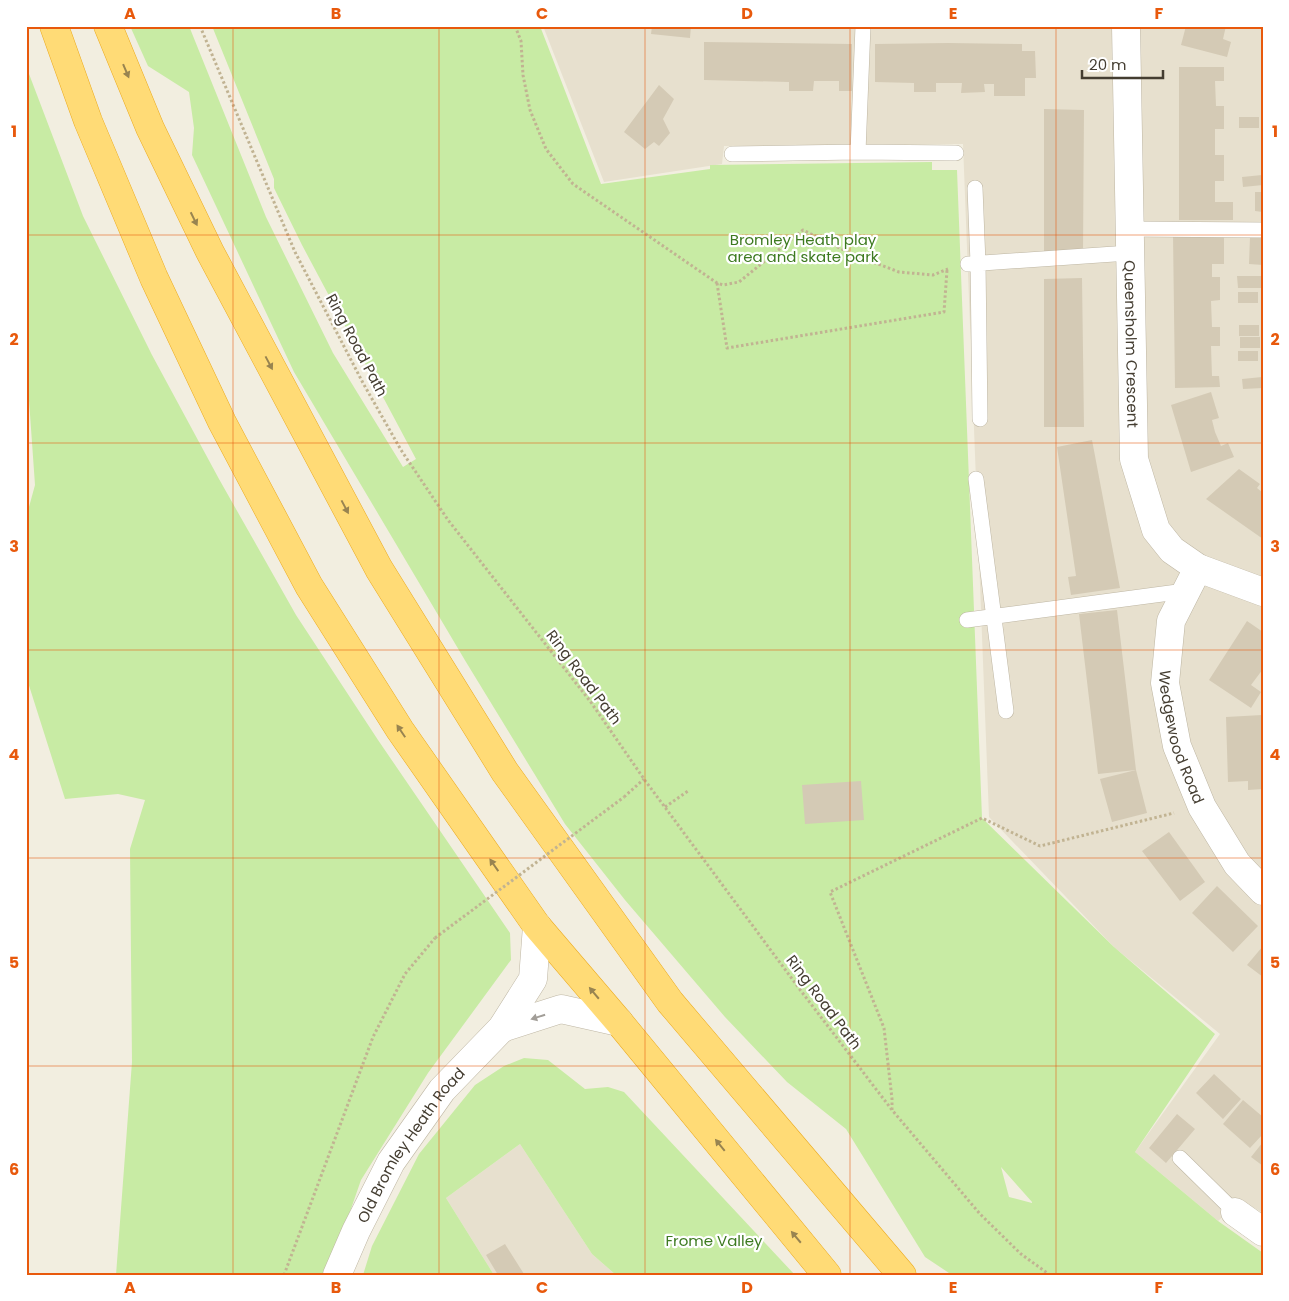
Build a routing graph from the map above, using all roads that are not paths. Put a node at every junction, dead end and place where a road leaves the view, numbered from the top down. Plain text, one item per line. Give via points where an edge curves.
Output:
1 (54, 26) edge
2 (108, 26) edge
3 (863, 26) edge
4 (1126, 26) edge
5 (858, 152) junction
6 (956, 153) dead end
7 (732, 154) dead end
8 (975, 188) dead end
9 (1263, 230) edge
10 (1129, 241) junction
11 (973, 264) junction
12 (980, 419) dead end
13 (976, 479) dead end
14 (1192, 580) junction
15 (1263, 592) edge
16 (993, 617) junction
17 (967, 620) dead end
18 (1006, 711) dead end
19 (1263, 892) edge
20 (537, 926) junction
21 (619, 1022) junction
22 (502, 1028) junction
23 (1180, 1158) dead end
24 (1235, 1212) joint
25 (1263, 1232) edge
26 (337, 1275) edge
27 (827, 1275) edge
28 (902, 1275) edge

20 -> 1 highway via 400,730 308,586 222,422 154,278 88,121
2 -> 28 highway via 150,128 210,252 379,569 506,772 670,1002
3 - 5 lane
4 - 10 street, Queensholm Crescent
5 - 6 lane
5 - 7 lane
8 - 11 lane
9 - 10 lane
10 - 11 lane
10 - 14 street, Queensholm Crescent via 1134,459 1156,530
11 - 12 lane
13 - 16 lane
14 - 15 street, Queensholm Crescent
14 - 16 lane
14 - 19 street, Wedgewood Road via 1170,621 1165,683 1177,746 1202,807 1237,864
16 - 17 lane
16 - 18 lane
21 -> 20 highway
20 - 22 street, Old Bromley Heath Road via 533,979
21 -> 22 street, Old Bromley Heath Road via 561,1009
27 -> 21 highway
22 - 26 street, Old Bromley Heath Road via 442,1090 391,1162
23 - 24 lane
24 - 25 street

